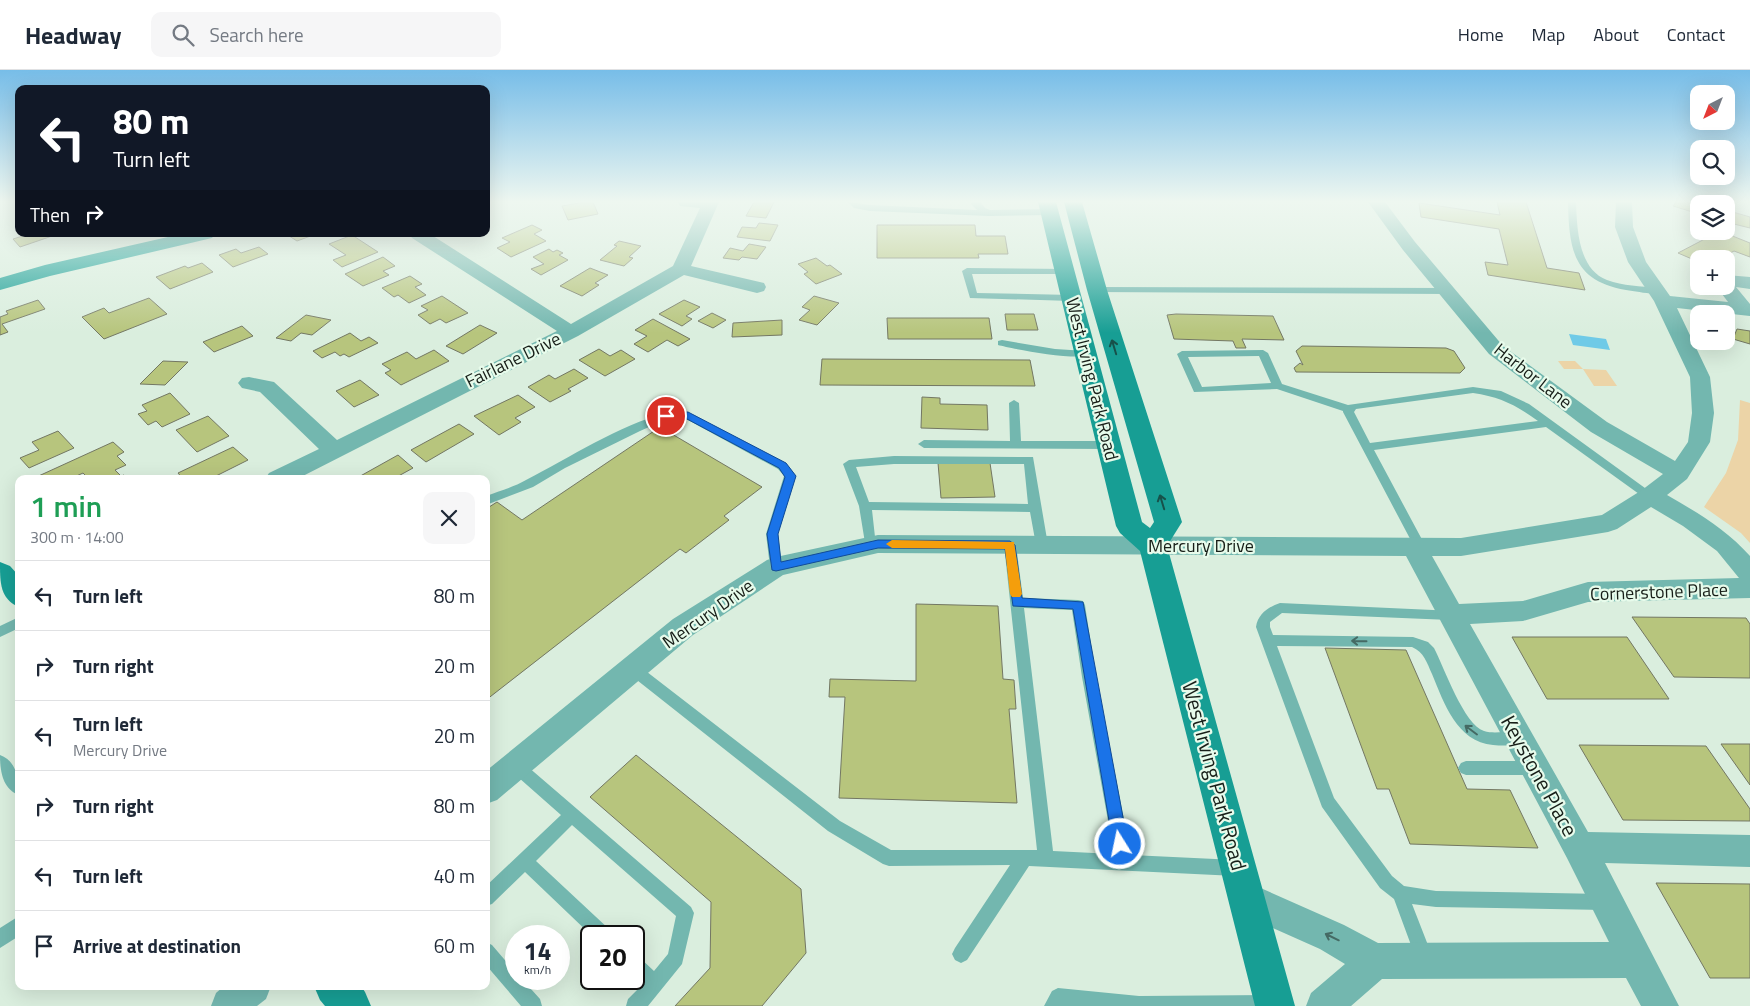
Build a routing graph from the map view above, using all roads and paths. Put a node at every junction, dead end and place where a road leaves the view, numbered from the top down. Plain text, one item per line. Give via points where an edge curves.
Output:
1 (154, 246) edge
2 (436, 246) edge
3 (692, 246) edge
4 (1059, 246) edge
5 (1085, 246) edge
6 (1409, 246) edge
7 (1577, 246) edge
8 (1631, 246) edge
9 (681, 269) junction
10 (1065, 271) junction
11 (1735, 282) edge
12 (1750, 283) edge
13 (0, 284) edge
14 (757, 287) dead end
15 (1097, 290) junction
16 (1448, 291) junction
17 (1733, 295) edge
18 (1661, 296) junction
19 (1072, 298) junction
20 (1747, 310) edge
21 (571, 332) junction
22 (1002, 343) dead end
23 (1086, 354) junction
24 (249, 383) dead end
25 (1278, 386) junction
26 (1014, 403) dead end
27 (1350, 409) junction
28 (1548, 423) junction
29 (924, 444) dead end
30 (1016, 445) junction
31 (1109, 445) junction
32 (1367, 447) junction
33 (334, 450) junction
34 (1679, 473) junction
35 (285, 475) edge
36 (1650, 496) junction
37 (490, 499) edge
38 (865, 506) junction
39 (1035, 508) junction
40 (1010, 545) junction
41 (1042, 545) junction
42 (870, 546) junction
43 (1153, 546) junction
44 (1417, 547) junction
45 (776, 567) junction
46 (0, 573) edge
47 (1750, 574) edge
48 (1750, 588) edge
49 (15, 591) edge
50 (1017, 603) junction
51 (1450, 615) junction
52 (15, 624) edge
53 (0, 632) edge
54 (1270, 640) junction
55 (633, 669) junction
56 (1518, 738) junction
57 (0, 762) edge
58 (515, 765) junction
59 (1466, 768) dead end
60 (1535, 768) junction
61 (15, 783) edge
62 (490, 787) edge
63 (572, 815) junction
64 (1579, 847) junction
65 (1750, 851) edge
66 (1025, 858) junction
67 (1046, 858) junction
68 (525, 860) junction
69 (1124, 862) junction
70 (1243, 884) junction
71 (490, 894) edge
72 (1400, 894) junction
73 (1606, 902) junction
74 (593, 925) edge
75 (15, 927) edge
76 (1, 936) edge
77 (961, 954) dead end
78 (490, 956) edge
79 (1425, 960) junction
80 (1636, 960) junction
81 (1375, 961) junction
82 (645, 975) edge
83 (655, 985) junction
84 (248, 990) edge
85 (337, 990) edge
86 (1275, 1005) edge
87 (228, 1006) edge
88 (350, 1006) edge
89 (533, 1006) edge
90 (635, 1006) edge
91 (1053, 1006) edge
92 (1139, 1006) edge
93 (1324, 1006) edge
94 (1662, 1006) edge

1 - 13 main road
2 - 21 street
3 - 9 street
4 - 10 main road, West Irving Park Road
5 - 15 main road, West Irving Park Road
6 - 16 street, Harbor Lane
7 - 18 lane via 1586,268 1601,281
8 - 18 street, Mercury Drive via 1637,262
9 - 14 street
9 - 21 street, Fairlane Drive
10 - 19 main road, West Irving Park Road
10 - 19 lane via 966,270 973,296
11 - 12 street
15 - 16 lane
43 -> 15 main road, West Irving Park Road via 1168,522
16 - 34 street, Harbor Lane via 1496,350 1599,427
17 - 20 street
18 - 20 street
18 - 34 street, Mercury Drive via 1700,377 1703,413 1700,442
19 - 23 main road, West Irving Park Road
21 - 33 street, Fairlane Drive
22 - 23 lane
23 - 31 main road, West Irving Park Road
24 - 33 street via 268,387
25 - 25 lane via 1263,352 1182,354 1198,390
25 - 27 lane
26 - 30 lane
27 - 28 lane via 1353,406 1473,390 1497,393 1525,406
27 - 32 lane via 1348,412
28 - 32 lane
28 - 36 lane
29 - 30 lane
30 - 31 lane
31 - 43 main road, West Irving Park Road via 1130,526
32 - 44 lane
33 - 35 street, Fairlane Drive
34 - 36 street, Mercury Drive
36 - 44 street, Mercury Drive via 1608,523 1462,547
36 - 47 street via 1692,520 1726,545
37 - 45 lane via 529,484 636,428 666,416 688,416 782,466 790,476 772,534
38 - 39 lane
38 - 39 lane via 849,464 894,460 1029,460
38 - 42 lane
39 - 41 lane
40 - 41 street, Mercury Drive
40 - 42 street, Mercury Drive
40 - 50 lane
41 - 43 street, Mercury Drive
42 - 45 street, Mercury Drive
43 - 44 street, Mercury Drive
43 - 70 main road, West Irving Park Road
44 - 51 street, Keystone Place
45 - 55 street, Mercury Drive via 683,627
46 - 49 main road
48 - 51 street, Cornerstone Place via 1588,592 1523,611
50 - 67 lane
50 - 69 lane via 1078,605
51 - 54 lane via 1280,608 1264,620
51 - 56 street, Keystone Place
52 - 53 lane
56 -> 54 lane via 1475,734 1463,723 1429,652 1413,642
54 - 72 lane via 1328,802 1386,882
55 - 58 street, Mercury Drive
55 - 66 lane via 834,826 889,858
56 - 60 street, Keystone Place
57 - 61 lane
58 - 62 street, Mercury Drive
58 - 63 lane
59 - 60 lane
60 - 64 street, Keystone Place
63 - 68 lane
63 - 83 lane via 685,913 676,958
64 - 65 street
64 - 73 street, Keystone Place
66 - 67 lane
66 - 77 lane
67 - 69 lane
68 - 71 lane
68 - 74 lane
69 - 70 lane
81 -> 70 street
70 - 86 main road, West Irving Park Road
72 - 73 lane via 1436,899
72 - 79 lane
73 - 80 street, Keystone Place
75 - 76 lane
78 - 89 lane
79 - 80 street
79 - 81 street
80 - 94 street, Keystone Place
81 - 93 street
82 - 83 lane
83 - 90 lane
84 - 87 street
85 - 88 main road
86 - 92 lane
91 - 92 lane via 1058,997

